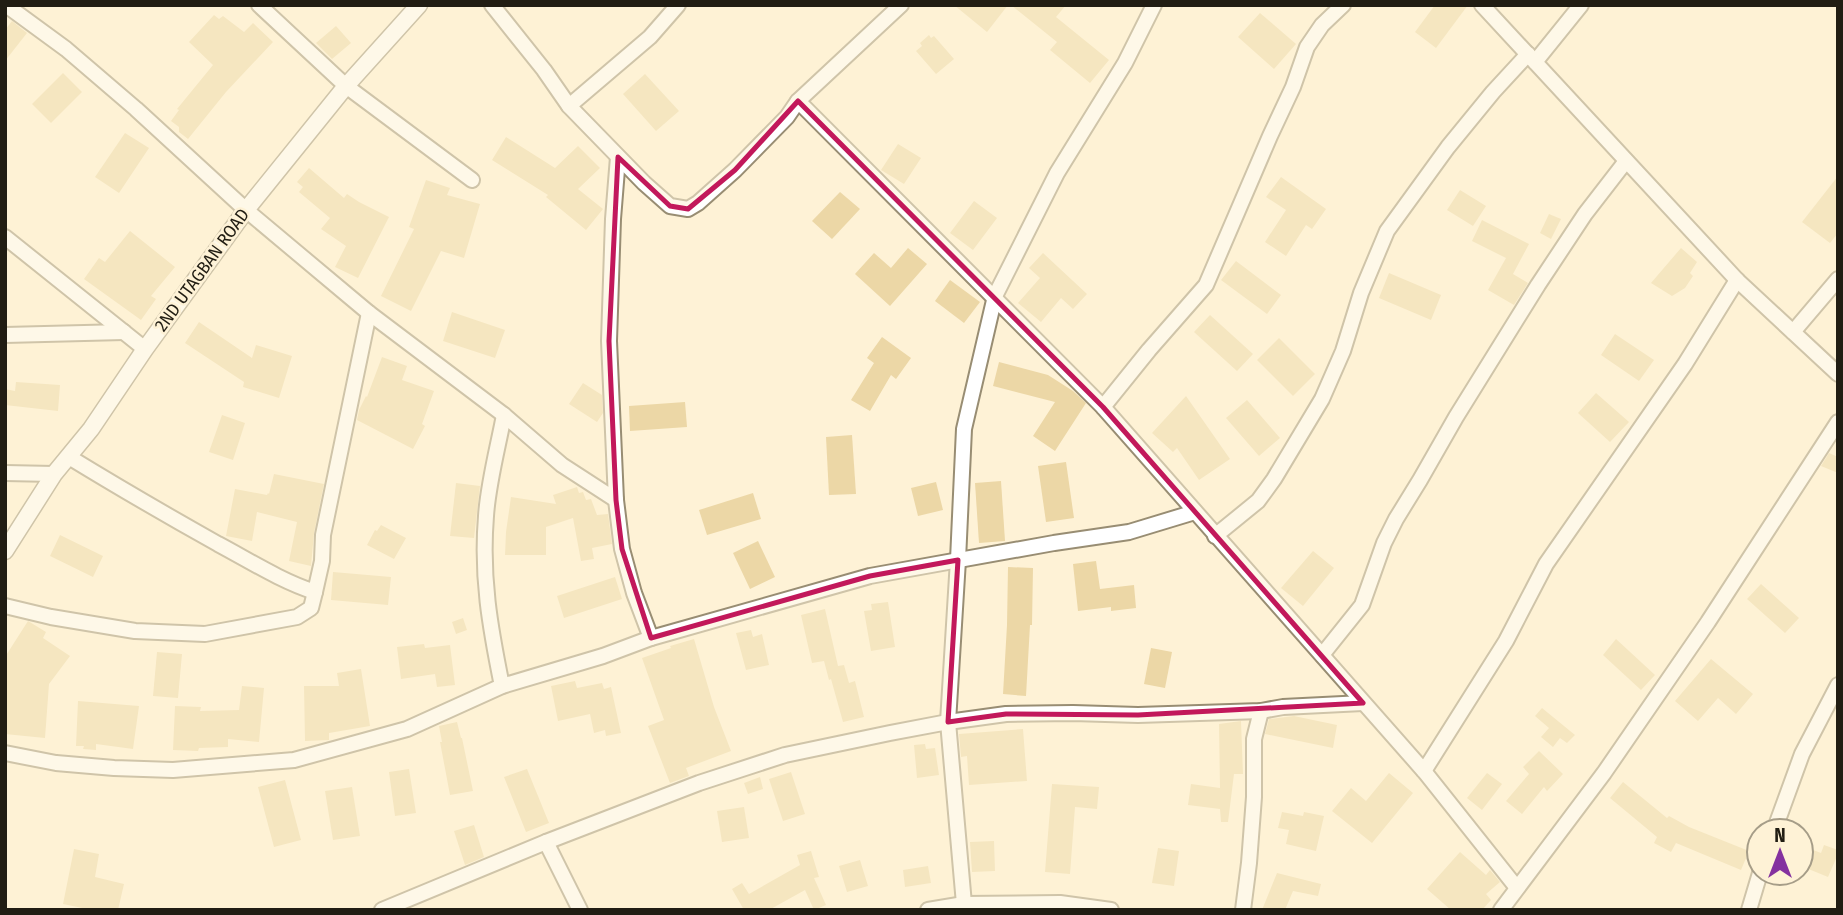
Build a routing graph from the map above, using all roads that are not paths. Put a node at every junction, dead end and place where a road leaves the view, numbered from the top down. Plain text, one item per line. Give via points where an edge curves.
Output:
1 (6, 5) edge
2 (259, 5) edge
3 (419, 5) edge
4 (492, 5) edge
5 (678, 5) edge
6 (901, 5) edge
7 (1154, 5) edge
8 (1343, 5) edge
9 (1482, 5) edge
10 (1581, 5) edge
11 (1531, 58) junction
12 (346, 86) junction
13 (798, 101) junction
14 (569, 106) junction
15 (618, 157) junction
16 (1626, 161) junction
17 (472, 180) dead end
18 (246, 210) junction
19 (5, 237) edge
20 (1838, 279) edge
21 (1737, 280) junction
22 (995, 296) junction
23 (369, 313) junction
24 (124, 332) junction
25 (1793, 332) junction
26 (5, 334) edge
27 (145, 349) junction
28 (1838, 374) edge
29 (1103, 407) junction
30 (504, 415) junction
31 (1838, 422) edge
32 (69, 457) junction
33 (5, 473) edge
34 (54, 474) junction
35 (616, 500) junction
36 (1195, 512) junction
37 (1215, 536) junction
38 (5, 551) edge
39 (958, 560) junction
40 (315, 592) junction
41 (5, 606) edge
42 (651, 638) junction
43 (1322, 654) junction
44 (1838, 685) edge
45 (502, 686) junction
46 (1363, 703) junction
47 (1261, 710) junction
48 (948, 722) junction
49 (5, 753) edge
50 (1423, 771) junction
51 (1779, 817) edge
52 (546, 842) junction
53 (1756, 887) edge
54 (1517, 888) junction
55 (964, 904) junction
56 (382, 910) edge
57 (580, 910) edge
58 (928, 910) edge
59 (1111, 910) edge
60 (1242, 910) edge
61 (1501, 910) edge
62 (1749, 910) edge

1 - 18 street via 136,109
2 - 12 street
3 - 12 street, 2ND UTAGBAN ROAD
4 - 14 street
5 - 14 street via 650,37
6 - 13 street
7 - 22 street via 1057,173
8 - 29 street via 1307,47 1206,285
9 - 11 street
10 - 11 street
11 - 16 street
11 - 37 street via 1493,92 1387,232 1322,399 1275,479 1258,500
12 - 17 street
12 - 18 street, 2ND UTAGBAN ROAD
13 - 15 street via 735,170 688,209 670,206
13 - 22 street
14 - 15 street
15 - 35 street via 609,341
16 - 21 street
16 - 43 street via 1585,214 1456,417 1390,531 1362,605
18 - 23 street
18 - 27 street, 2ND UTAGBAN ROAD
19 - 24 street
20 - 25 street
21 - 25 street
21 - 50 street via 1685,364 1545,564 1506,641
22 - 29 street
22 - 39 street via 964,429
23 - 30 street
23 - 40 street
24 - 26 street
24 - 27 street
25 - 28 street
27 - 32 street, 2ND UTAGBAN ROAD
29 - 36 street
30 - 35 street via 562,465
30 - 45 street via 486,514 485,579
31 - 54 street via 1619,752
32 - 34 street, 2ND UTAGBAN ROAD
32 - 40 street via 252,562
33 - 34 street
34 - 38 street, 2ND UTAGBAN ROAD
35 - 42 street via 622,548
36 - 37 street
36 - 39 street via 1129,532
37 - 43 street
39 - 42 street via 870,576
39 - 48 street
40 - 41 street via 311,608 297,617 205,634 135,631
42 - 45 street
43 - 46 street
44 - 51 street via 1802,754
45 - 49 street via 407,729 294,760 173,770 56,763
46 - 47 street
46 - 50 street
47 - 48 street via 1006,714
47 - 60 street via 1254,739 1254,797
48 - 52 street via 785,755
48 - 55 street
50 - 54 street
52 - 56 street
52 - 57 street
53 - 62 street
54 - 61 street
55 - 58 street
55 - 59 street via 1060,903

